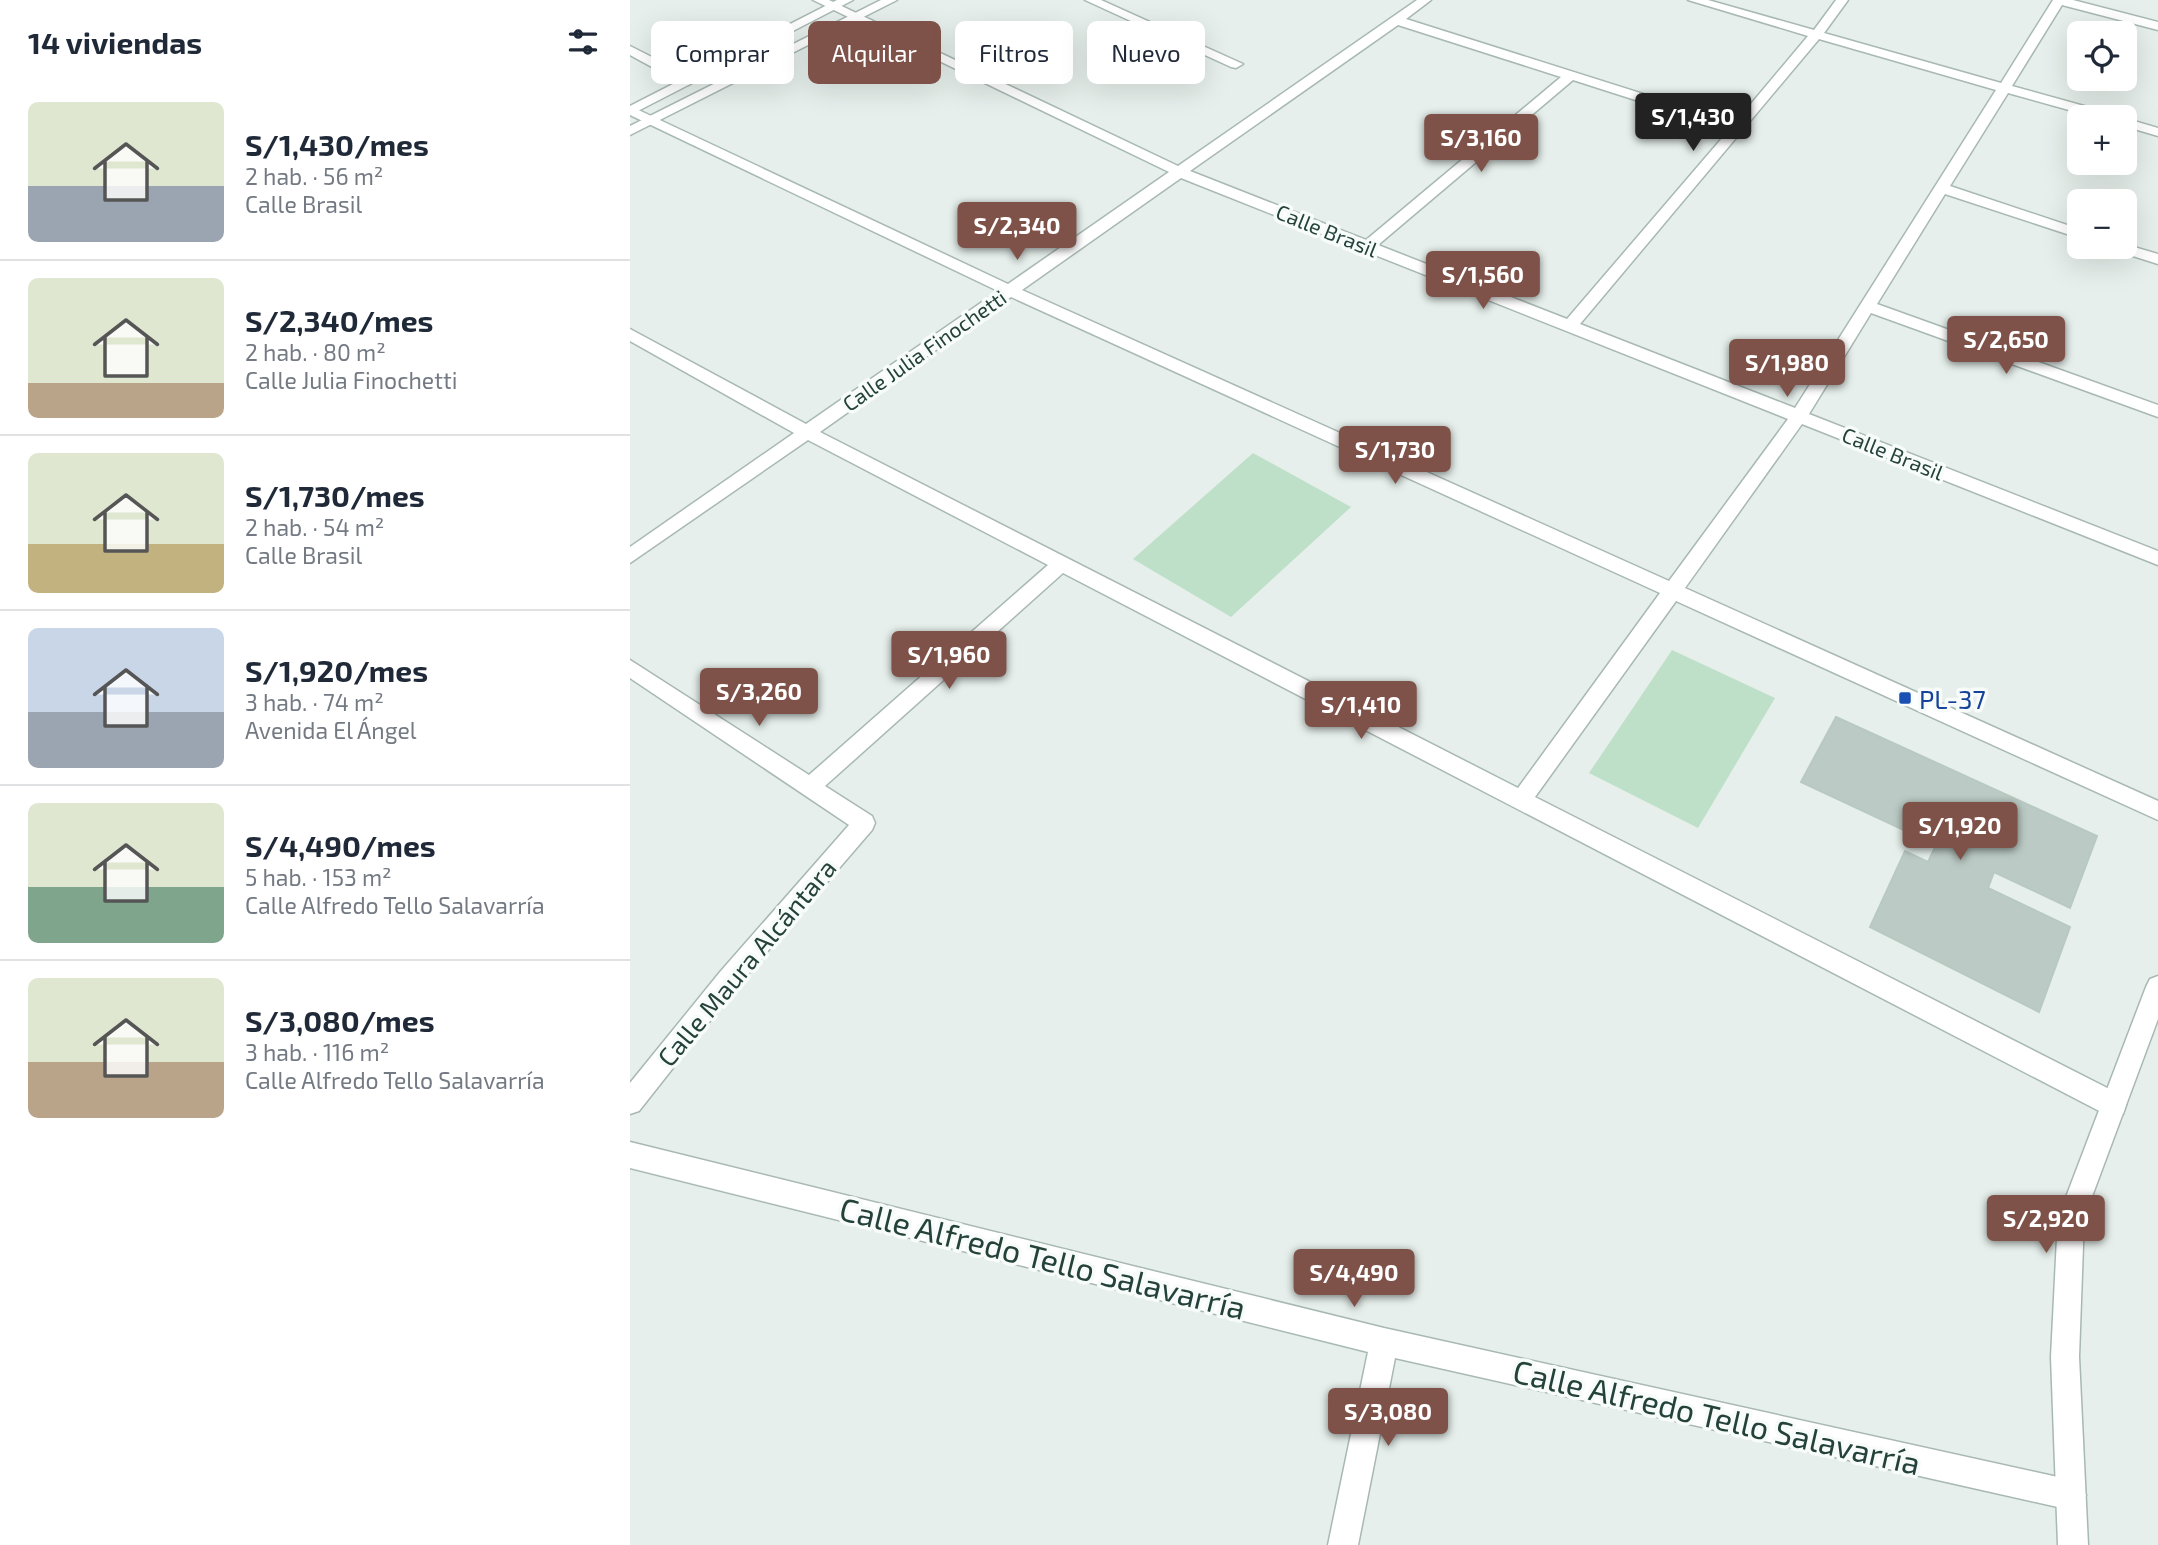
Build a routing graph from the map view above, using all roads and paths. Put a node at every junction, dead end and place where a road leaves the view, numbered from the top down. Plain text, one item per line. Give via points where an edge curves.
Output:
1 (891, 0) edge
2 (1091, 0) edge
3 (1425, 0) edge
4 (1694, 0) edge
5 (1842, 0) edge
6 (2059, 0) edge
7 (833, 2) edge
8 (856, 17) junction
9 (1395, 20) junction
10 (794, 23) edge
11 (2158, 26) edge
12 (1817, 34) junction
13 (630, 50) edge
14 (651, 61) edge
15 (1236, 64) dead end
16 (1571, 75) junction
17 (682, 84) edge
18 (2003, 87) junction
19 (2067, 105) edge
20 (631, 110) edge
21 (651, 120) junction
22 (2137, 126) edge
23 (1738, 128) junction
24 (630, 131) edge
25 (2158, 132) edge
26 (1179, 172) junction
27 (1940, 188) junction
28 (2067, 230) edge
29 (1368, 246) junction
30 (2137, 253) edge
31 (2158, 259) edge
32 (1009, 290) junction
33 (1867, 306) junction
34 (1570, 326) junction
35 (630, 334) edge
36 (2158, 411) edge
37 (1798, 416) junction
38 (806, 432) junction
39 (630, 556) edge
40 (2158, 558) edge
41 (1061, 564) junction
42 (1672, 591) junction
43 (630, 668) edge
44 (810, 787) junction
45 (1521, 800) junction
46 (2158, 811) edge
47 (2158, 987) edge
48 (630, 1102) edge
49 (2114, 1105) junction
50 (630, 1155) edge
51 (1384, 1342) junction
52 (2071, 1495) junction
53 (1343, 1545) edge
54 (2073, 1545) edge

1 - 8 street
2 - 15 street
3 - 9 street, Calle Julia Finochetti
4 - 12 street
5 - 12 street
6 - 11 street
6 - 18 street
7 - 8 street, Calle Brasil
7 - 10 street
8 - 21 street
8 - 26 street, Calle Brasil
9 - 16 street
9 - 26 street, Calle Julia Finochetti
12 - 18 street
12 - 23 street
13 - 14 street
16 - 23 street
16 - 29 street
17 - 20 street
18 - 19 street
18 - 27 street
20 - 21 street
21 - 24 street
21 - 32 street
22 - 25 street
23 - 34 street
26 - 29 street, Calle Brasil
26 - 32 street, Calle Julia Finochetti
27 - 28 street
27 - 33 street
29 - 34 street, Calle Brasil
30 - 31 street
32 - 38 street, Calle Julia Finochetti
32 - 42 street
33 - 36 street
33 - 37 street
34 - 37 street, Calle Brasil
35 - 38 street
37 - 40 street, Calle Brasil
37 - 42 street
38 - 39 street, Calle Julia Finochetti
38 - 41 street
41 - 44 street
41 - 45 street
42 - 45 street
42 - 46 street
43 - 44 street
44 - 48 street, Calle Maura Alcántara via 864,823
45 - 49 street
47 - 49 street
49 - 52 street via 2071,1218 2065,1357
50 - 51 street, Calle Alfredo Tello Salavarría
51 - 52 street, Calle Alfredo Tello Salavarría
51 - 53 street
52 - 54 street

